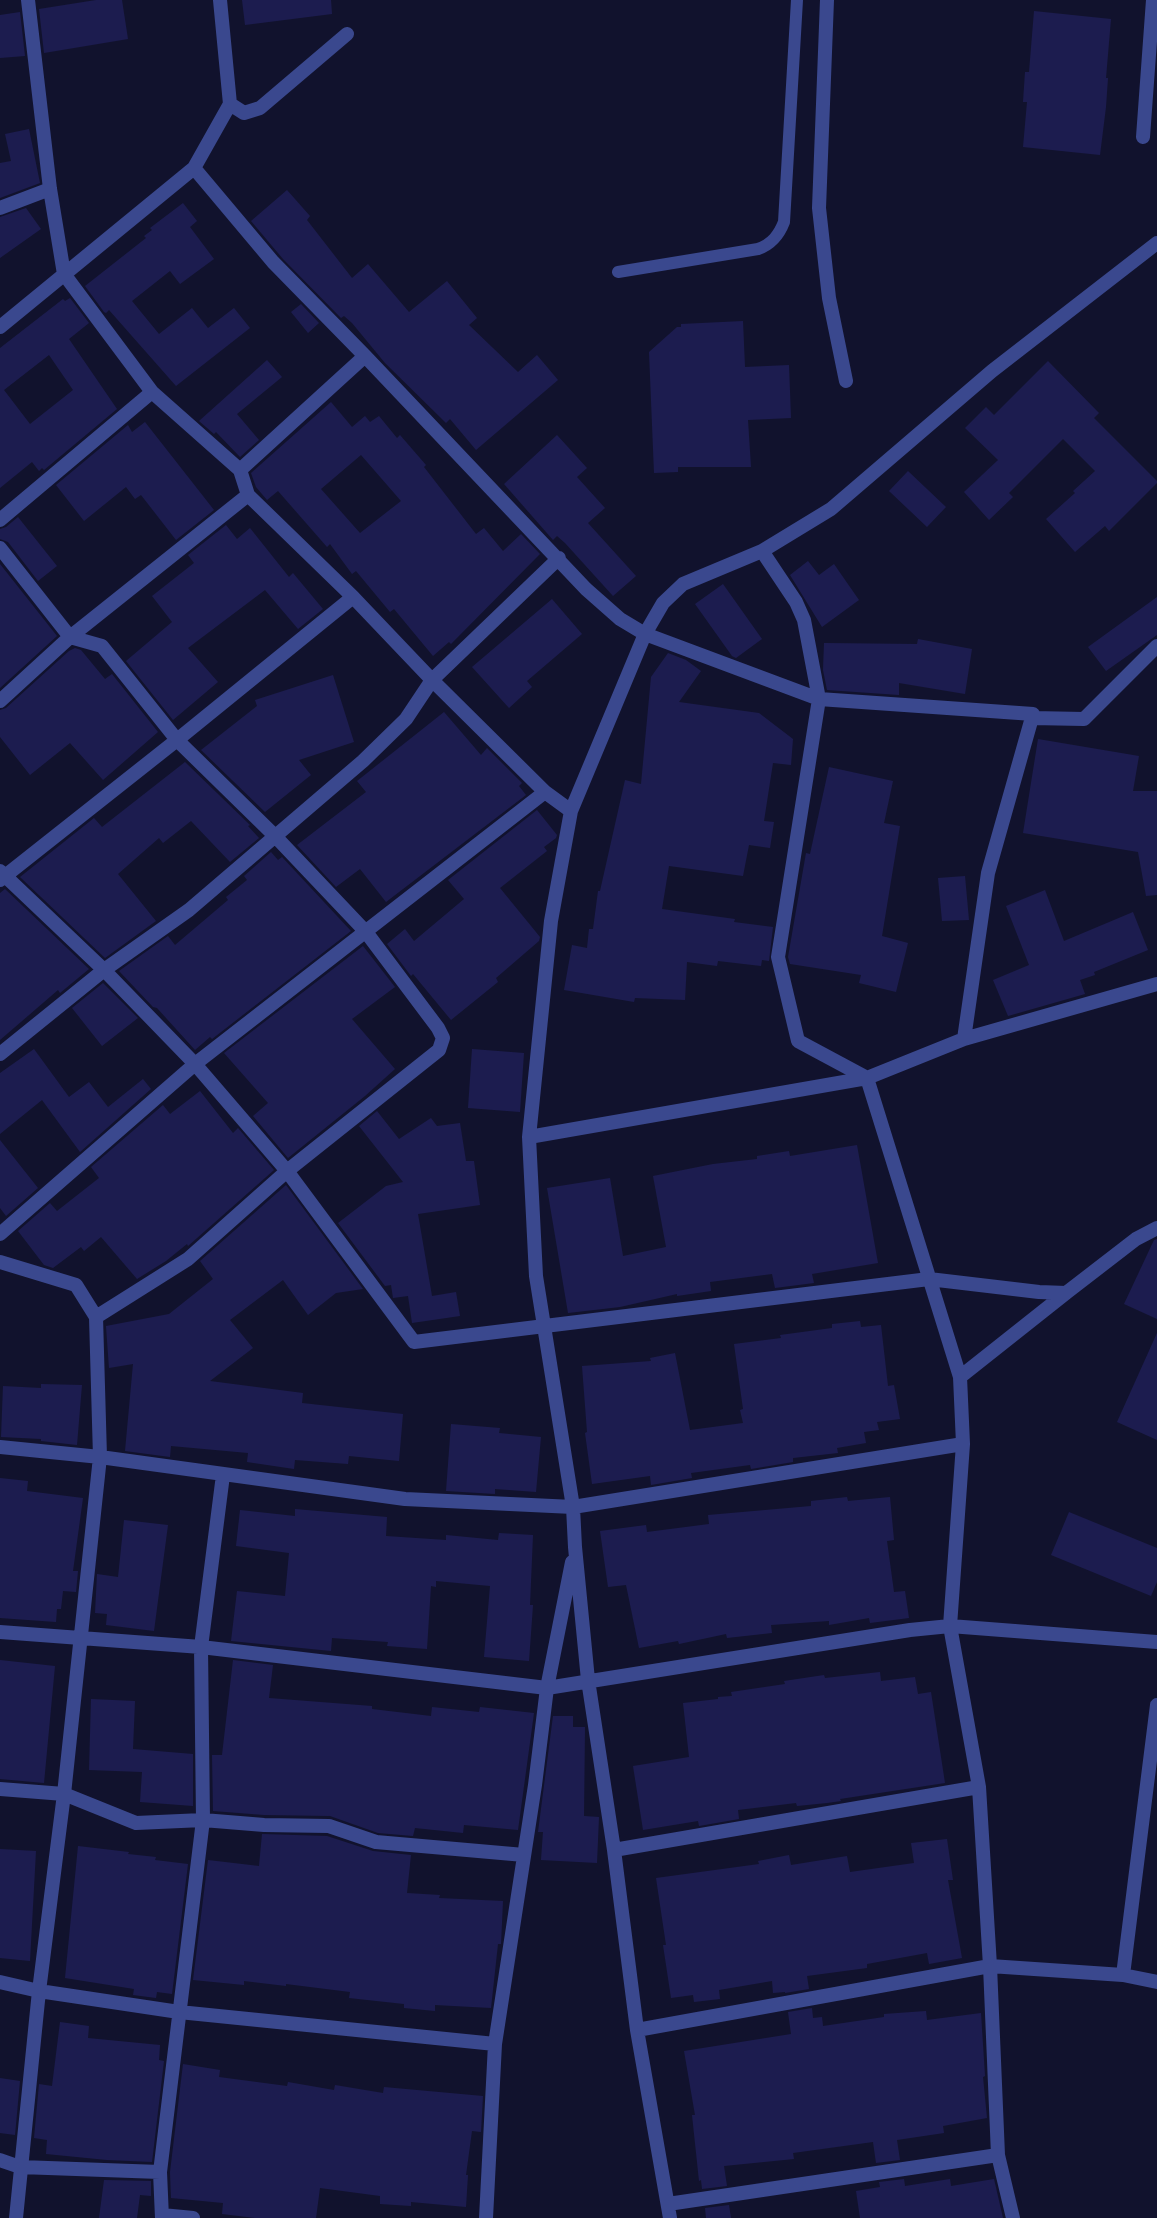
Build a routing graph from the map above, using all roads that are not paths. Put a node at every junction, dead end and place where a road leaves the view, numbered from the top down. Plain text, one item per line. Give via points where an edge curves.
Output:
1 (28, 0) edge
2 (220, 0) edge
3 (797, 0) edge
4 (827, 0) edge
5 (1153, 0) edge
6 (348, 34) dead end
7 (230, 104) junction
8 (1143, 137) dead end
9 (194, 168) junction
10 (50, 189) junction
11 (0, 208) edge
12 (1157, 243) edge
13 (618, 272) dead end
14 (64, 274) junction
15 (0, 327) edge
16 (365, 356) junction
17 (846, 380) dead end
18 (152, 392) junction
19 (240, 470) junction
20 (248, 495) junction
21 (0, 520) edge
22 (0, 548) edge
23 (762, 551) junction
24 (559, 558) junction
25 (353, 597) junction
26 (645, 634) junction
27 (71, 637) junction
28 (1157, 646) edge
29 (432, 680) junction
30 (819, 699) junction
31 (0, 701) edge
32 (1032, 718) junction
33 (177, 740) junction
34 (545, 792) junction
35 (571, 811) junction
36 (275, 836) junction
37 (2, 876) edge
38 (366, 932) junction
39 (104, 970) junction
40 (1157, 984) edge
41 (964, 1039) junction
42 (0, 1054) edge
43 (195, 1064) junction
44 (867, 1078) junction
45 (529, 1137) junction
46 (287, 1171) junction
47 (1157, 1228) edge
48 (0, 1234) edge
49 (0, 1262) edge
50 (929, 1279) junction
51 (1066, 1293) junction
52 (96, 1317) junction
53 (544, 1328) junction
54 (960, 1377) junction
55 (963, 1444) junction
56 (0, 1447) edge
57 (100, 1457) junction
58 (223, 1475) junction
59 (573, 1507) junction
60 (575, 1546) junction
61 (950, 1626) junction
62 (0, 1632) edge
63 (80, 1638) junction
64 (1157, 1642) edge
65 (201, 1647) junction
66 (588, 1680) junction
67 (547, 1688) junction
68 (1157, 1705) edge
69 (979, 1787) junction
70 (0, 1789) edge
71 (64, 1794) junction
72 (202, 1820) junction
73 (614, 1850) junction
74 (524, 1855) junction
75 (990, 1966) junction
76 (1123, 1975) junction
77 (0, 1982) edge
78 (1157, 1982) edge
79 (39, 1991) junction
80 (179, 2012) junction
81 (637, 2030) junction
82 (495, 2044) junction
83 (998, 2155) junction
84 (0, 2160) edge
85 (20, 2167) junction
86 (160, 2172) junction
87 (669, 2211) edge
88 (162, 2217) edge
89 (16, 2218) edge
90 (193, 2218) edge
91 (486, 2218) edge
92 (1013, 2218) edge

1 - 10 street
2 - 7 street
3 - 13 lane via 780,231 758,250
4 - 17 street via 819,208 829,298
5 - 8 street
6 - 7 street via 260,108 244,113
7 - 9 street
9 - 14 street
9 - 16 street via 273,262
10 - 11 street
10 - 14 street
12 - 23 street via 992,371 831,509
14 - 15 street
14 - 18 street
16 - 19 street
16 - 24 street
18 - 19 street
18 - 21 street
19 - 20 street
20 - 25 street
20 - 27 street
22 - 27 street
23 - 26 street via 683,584 663,603
23 - 30 street via 804,620
24 - 26 street via 586,589
24 - 29 street
25 - 29 street
25 - 33 street
26 - 30 street
26 - 35 street
27 - 31 street
27 - 33 street via 102,646
28 - 32 street via 1084,719
29 - 34 street
29 - 36 street via 406,719
30 - 32 street via 1033,714
30 - 44 street via 778,957 797,1041
32 - 41 street via 988,873
33 - 36 street
33 - 37 street
34 - 35 street
34 - 38 street
35 - 45 street via 551,920
36 - 38 street
36 - 39 street via 189,910
37 - 39 street
38 - 43 street
38 - 46 street via 443,1038 439,1050
39 - 42 street
39 - 43 street
40 - 41 street
41 - 44 street
43 - 46 street
43 - 48 street
44 - 45 street
44 - 50 street
45 - 53 street via 536,1276
46 - 52 street via 188,1259
46 - 53 street via 414,1342
47 - 51 street
49 - 52 street via 76,1285
50 - 51 street
50 - 53 street
50 - 54 street
51 - 54 street
52 - 57 street
53 - 59 street
54 - 55 street
55 - 59 street
55 - 61 street
56 - 57 street
57 - 58 street
57 - 63 street
58 - 59 street via 405,1499
58 - 65 street
59 - 60 street
60 - 66 street
60 - 67 street
61 - 64 street
61 - 66 street
61 - 69 street
62 - 63 street
63 - 65 street
63 - 71 street
65 - 67 street
65 - 72 street
66 - 67 street
66 - 73 street
67 - 74 street
68 - 76 street
69 - 73 street
69 - 75 street
70 - 71 street
71 - 72 street via 136,1823
71 - 79 street
72 - 74 street via 329,1826 376,1842
72 - 80 street
73 - 81 street
74 - 82 street
75 - 76 street
75 - 81 street
75 - 83 street
76 - 78 street
77 - 79 street
79 - 80 street
79 - 85 street
80 - 82 street
80 - 86 street
81 - 87 street
82 - 91 street
83 - 87 street
83 - 92 street
84 - 85 street
85 - 86 street
85 - 89 street
86 - 88 street
88 - 90 street

